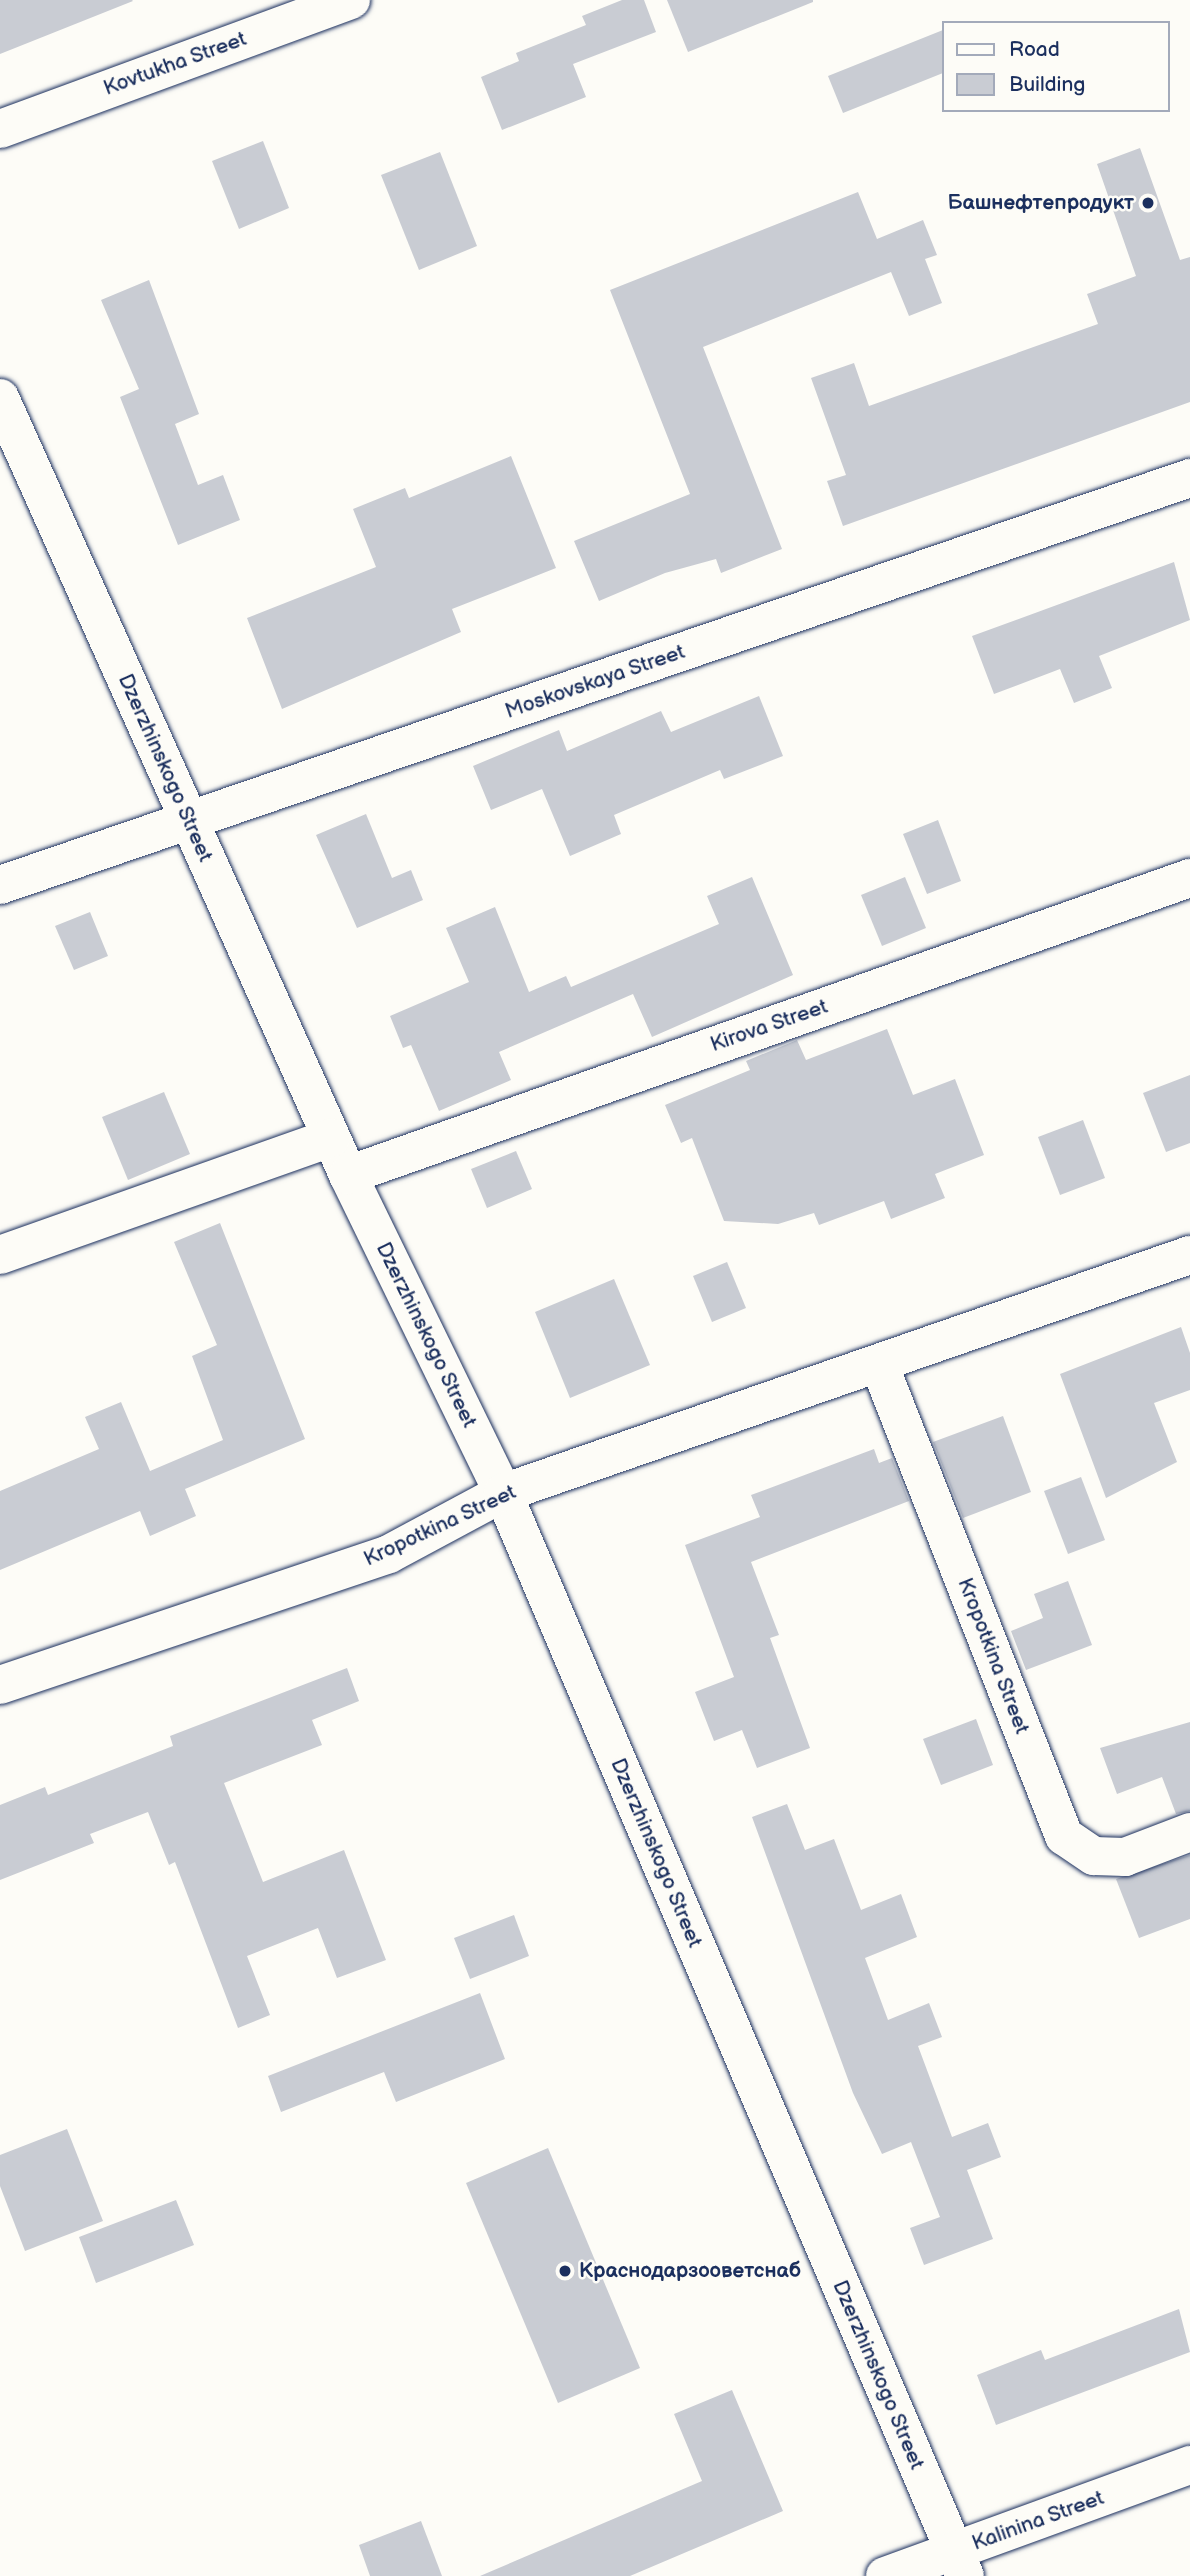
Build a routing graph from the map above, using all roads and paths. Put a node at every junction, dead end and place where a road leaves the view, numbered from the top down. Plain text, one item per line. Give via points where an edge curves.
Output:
1 (351, 0) edge
2 (0, 129) edge
3 (0, 398) edge
4 (1190, 478) edge
5 (189, 821) junction
6 (1190, 878) edge
7 (0, 885) edge
8 (331, 1138) junction
9 (348, 1175) junction
10 (0, 1255) edge
11 (1190, 1255) edge
12 (879, 1364) junction
13 (503, 1493) junction
14 (0, 1685) edge
15 (1190, 1832) edge
16 (1190, 2465) edge
17 (959, 2564) edge
18 (885, 2576) edge

1 - 2 street, Kovtukha Street
3 - 5 street, Dzerzhinskogo Street
4 - 5 street, Moskovskaya Street
5 - 7 street, Moskovskaya Street
5 - 8 street, Dzerzhinskogo Street
6 - 9 street, Kirova Street
8 - 9 street, Dzerzhinskogo Street
8 - 10 street
9 - 13 street, Dzerzhinskogo Street
11 - 12 street, Kropotkina Street
12 - 13 street, Kropotkina Street
12 - 15 street, Kropotkina Street via 1064,1836 1094,1856 1125,1857
13 - 14 street, Kropotkina Street via 389,1554
13 - 17 street, Dzerzhinskogo Street
16 - 17 street, Kalinina Street
17 - 18 street, Kalinina Street

